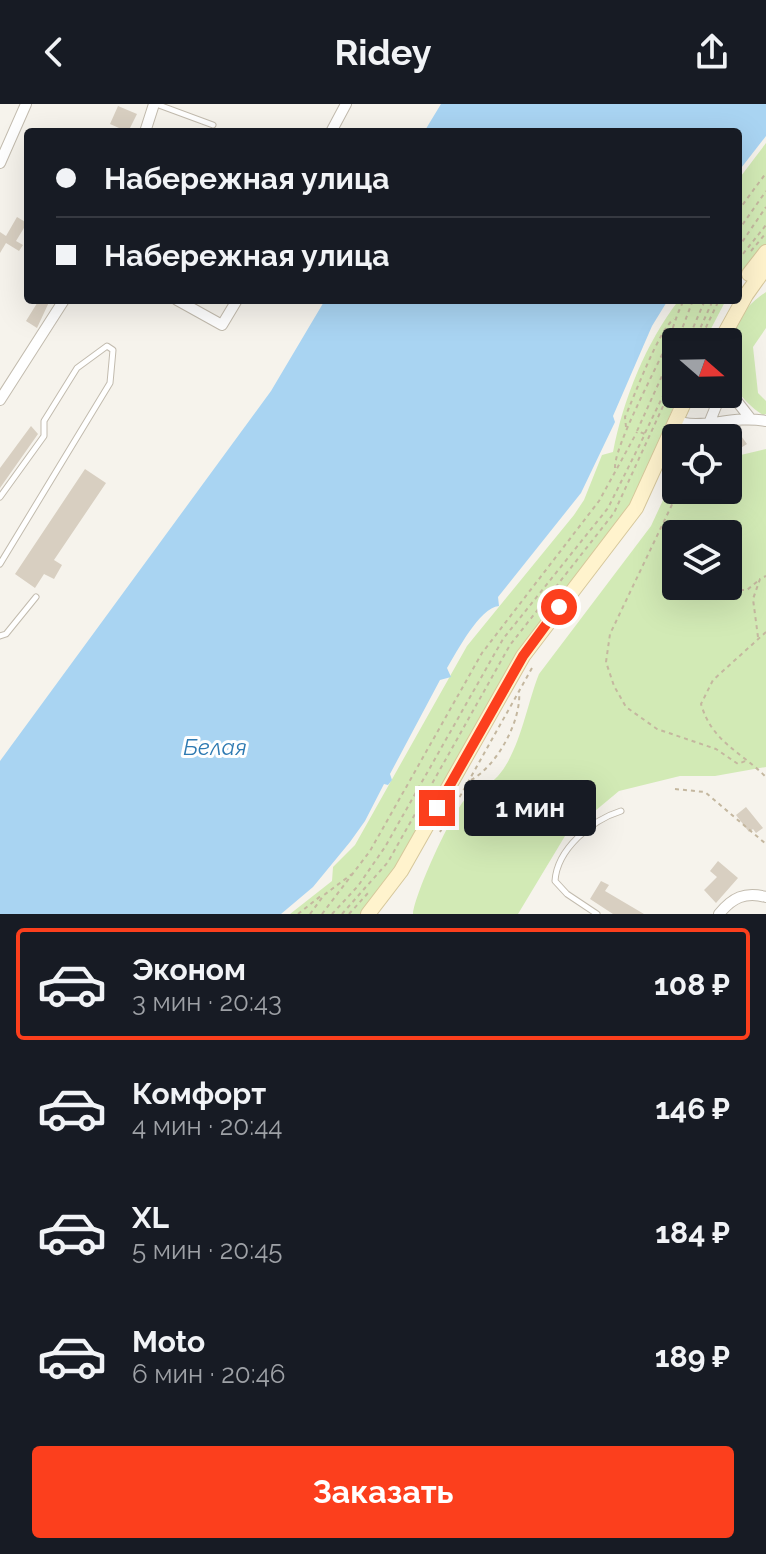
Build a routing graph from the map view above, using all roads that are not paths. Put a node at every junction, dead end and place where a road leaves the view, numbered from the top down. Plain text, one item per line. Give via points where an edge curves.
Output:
1 (26, 104) edge
2 (155, 104) edge
3 (346, 104) edge
4 (213, 125) dead end
5 (146, 128) edge
6 (333, 128) edge
7 (0, 163) edge
8 (766, 252) edge
9 (766, 267) edge
10 (742, 285) edge
11 (742, 302) edge
12 (61, 304) edge
13 (184, 304) edge
14 (235, 304) edge
15 (730, 304) edge
16 (741, 304) edge
17 (717, 328) edge
18 (728, 328) edge
19 (0, 400) edge
20 (682, 408) edge
21 (691, 408) edge
22 (715, 408) edge
23 (742, 408) edge
24 (750, 418) junction
25 (710, 421) junction
26 (766, 421) edge
27 (684, 423) joint
28 (662, 470) edge
29 (0, 497) edge
30 (0, 564) edge
31 (36, 597) dead end
32 (0, 636) edge
33 (621, 811) dead end
34 (766, 897) edge
35 (368, 914) edge
36 (378, 914) edge
37 (597, 914) edge
38 (719, 914) edge

1 - 7 street
2 - 4 lane
2 - 5 street
3 - 6 street
8 - 10 street
9 - 11 street
12 - 19 street
13 - 14 street via 222,325
15 - 17 street
16 - 18 street
20 - 35 street via 636,508 523,656 401,871
21 - 27 street
22 - 25 street
23 - 24 street
24 - 25 street
24 - 26 street
25 - 27 street via 698,426
28 - 36 street via 641,512 542,643 415,863
29 - 30 lane via 44,436 44,421 77,368 107,346 113,350 110,383
31 - 32 lane
33 - 37 lane via 590,827 556,867 555,881
34 - 38 street via 746,894

